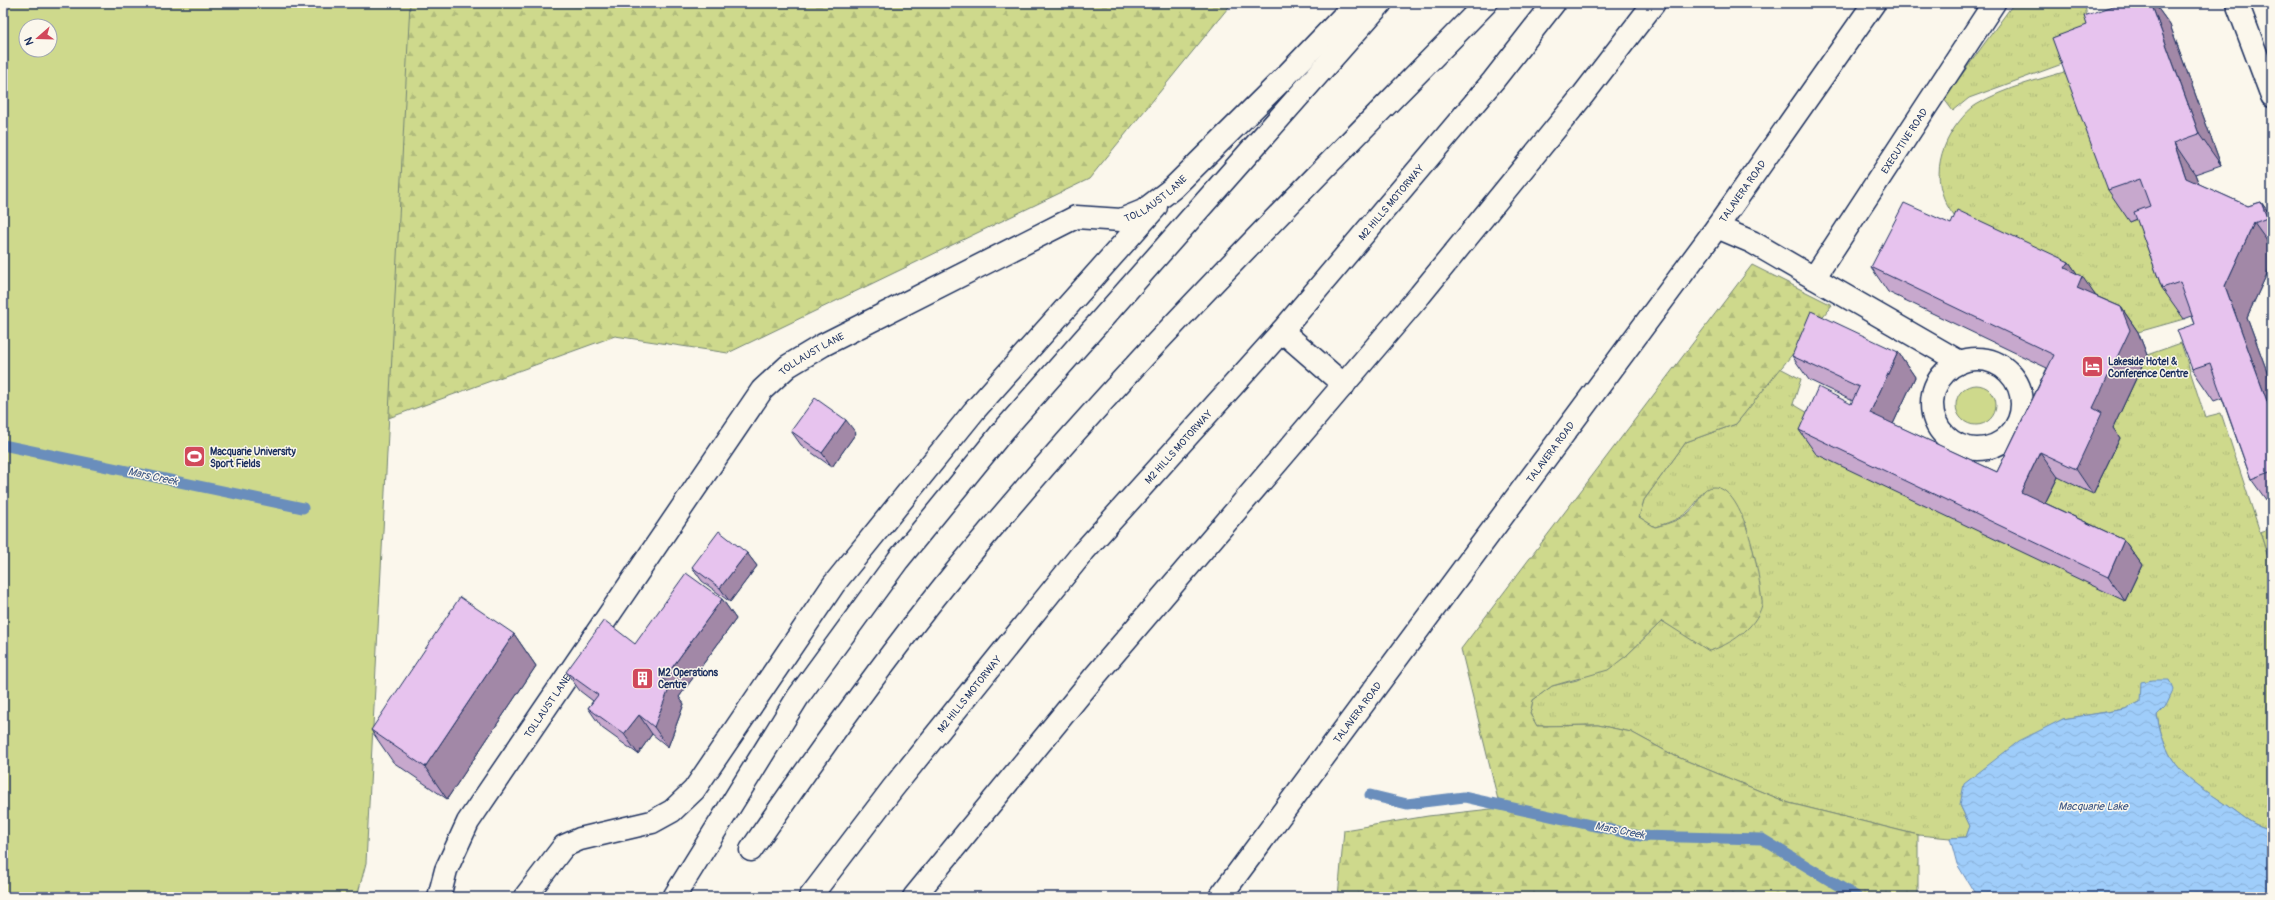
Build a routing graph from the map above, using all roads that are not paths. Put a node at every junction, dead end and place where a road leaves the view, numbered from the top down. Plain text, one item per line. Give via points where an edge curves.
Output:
1 (1356, 3) edge
2 (1381, 3) edge
3 (1486, 3) edge
4 (1554, 3) edge
5 (1654, 3) edge
6 (1874, 3) edge
7 (1994, 3) edge
8 (2237, 3) edge
9 (2272, 96) edge
10 (1173, 188) junction
11 (1717, 227) junction
12 (1814, 278) junction
13 (1282, 331) junction
14 (1960, 362) junction
15 (1344, 385) junction
16 (751, 850) dead end
17 (439, 897) edge
18 (525, 897) edge
19 (674, 897) edge
20 (810, 897) edge
21 (914, 897) edge
22 (1220, 897) edge

1 - 10 main road, TOLLAUST LANE
2 - 19 main road via 1009,425 898,560 798,697
3 - 16 main road via 1201,294 1059,451 935,598 847,712
4 - 13 main road, M2 HILLS MOTORWAY via 1493,81
5 - 15 main road via 1584,95
6 - 11 main road, TALAVERA ROAD
7 - 12 main road, EXECUTIVE ROAD
8 - 9 main road
10 - 17 main road, TOLLAUST LANE via 1143,211 1121,220 1076,217 823,345 788,366 762,390 468,822 446,870
10 - 18 main road via 974,411 834,584 694,790 672,811 652,822 580,839 564,846
11 - 12 main road via 1752,242
11 - 22 main road, TALAVERA ROAD
12 - 14 main road
13 - 15 main road
13 - 20 main road, M2 HILLS MOTORWAY via 1084,551
14 - 14 main road via 1975,358 1990,360 2004,368 2015,380 2021,394 2022,410 2018,425 2008,438 1996,446 1968,449 1954,443 1943,434 1935,422 1933,394 1938,381 1947,370
15 - 21 main road via 1095,676

